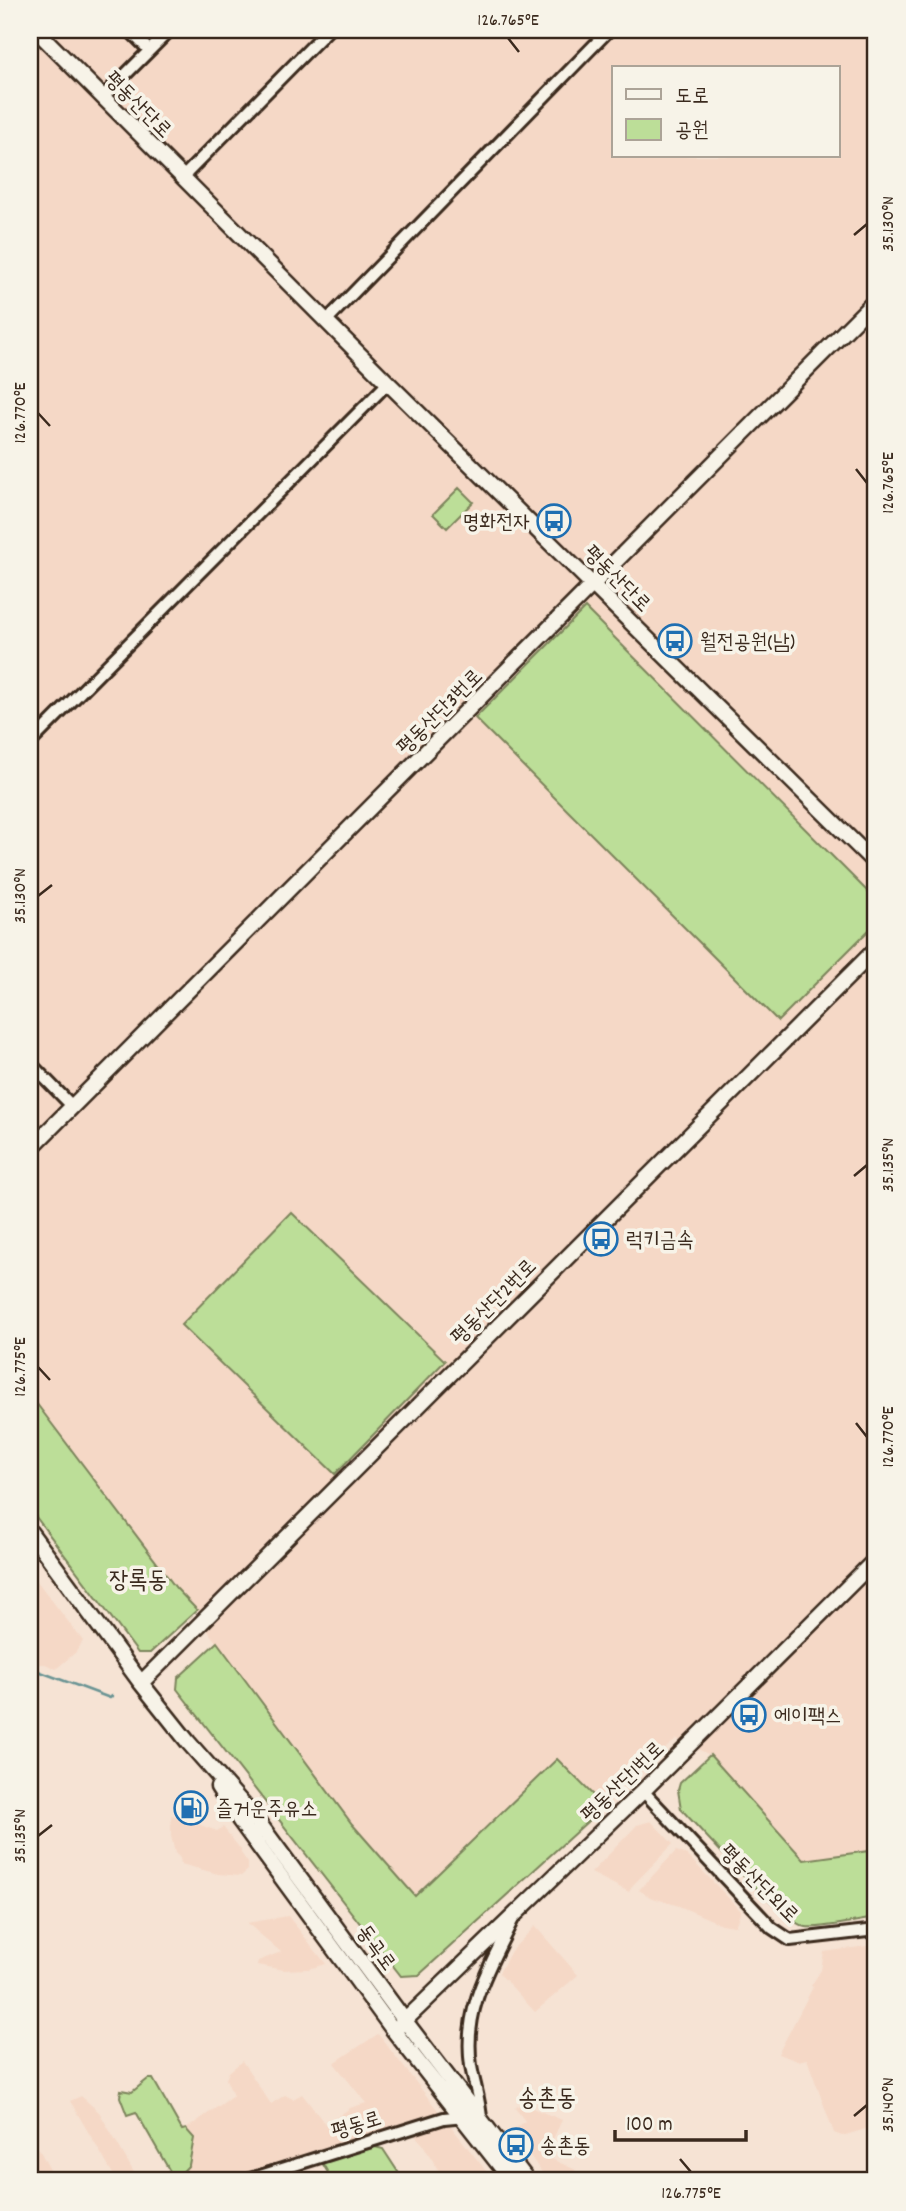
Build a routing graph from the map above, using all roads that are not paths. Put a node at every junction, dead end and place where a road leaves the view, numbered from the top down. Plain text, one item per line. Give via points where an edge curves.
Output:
1 (36, 30) edge
2 (129, 30) edge
3 (170, 30) edge
4 (328, 30) edge
5 (609, 30) edge
6 (149, 50) junction
7 (102, 98) junction
8 (183, 177) junction
9 (876, 300) edge
10 (326, 321) junction
11 (388, 383) junction
12 (595, 584) junction
13 (30, 743) edge
14 (876, 864) edge
15 (876, 949) edge
16 (30, 1063) edge
17 (72, 1107) junction
18 (30, 1149) edge
19 (30, 1532) edge
20 (876, 1559) edge
21 (141, 1683) junction
22 (643, 1791) junction
23 (517, 1912) junction
24 (876, 1930) edge
25 (400, 2026) junction
26 (461, 2115) junction
27 (481, 2119) junction
28 (507, 2180) edge
29 (244, 2181) edge
30 (528, 2181) edge

1 - 7 street, 평동산단로
2 - 6 street
3 - 6 street
4 - 8 street
5 - 10 street
6 - 7 street
7 - 8 street, 평동산단로
8 - 10 street, 평동산단로
9 - 12 street, 평동산단3번로
10 - 11 street, 평동산단로
11 - 12 street, 평동산단로
11 - 13 street
12 - 14 street, 평동산단로
12 - 17 street, 평동산단3번로
15 - 21 street, 평동산단2번로
16 - 17 street
17 - 18 street, 평동산단3번로
19 - 21 street, 동곡로
20 - 22 street, 평동산단1번로
21 - 25 street, 동곡로 via 256,1819
22 - 23 street, 평동산단1번로
22 - 24 street, 평동산단외로 via 772,1928 790,1940
23 - 25 street, 평동산단1번로
23 - 27 street via 479,1987 470,2031
25 - 26 street, 동곡로
25 - 27 street, 동곡로
26 - 27 street, 평동로
26 - 28 street, 동곡로
26 - 29 street, 평동로
27 - 30 street, 동곡로

